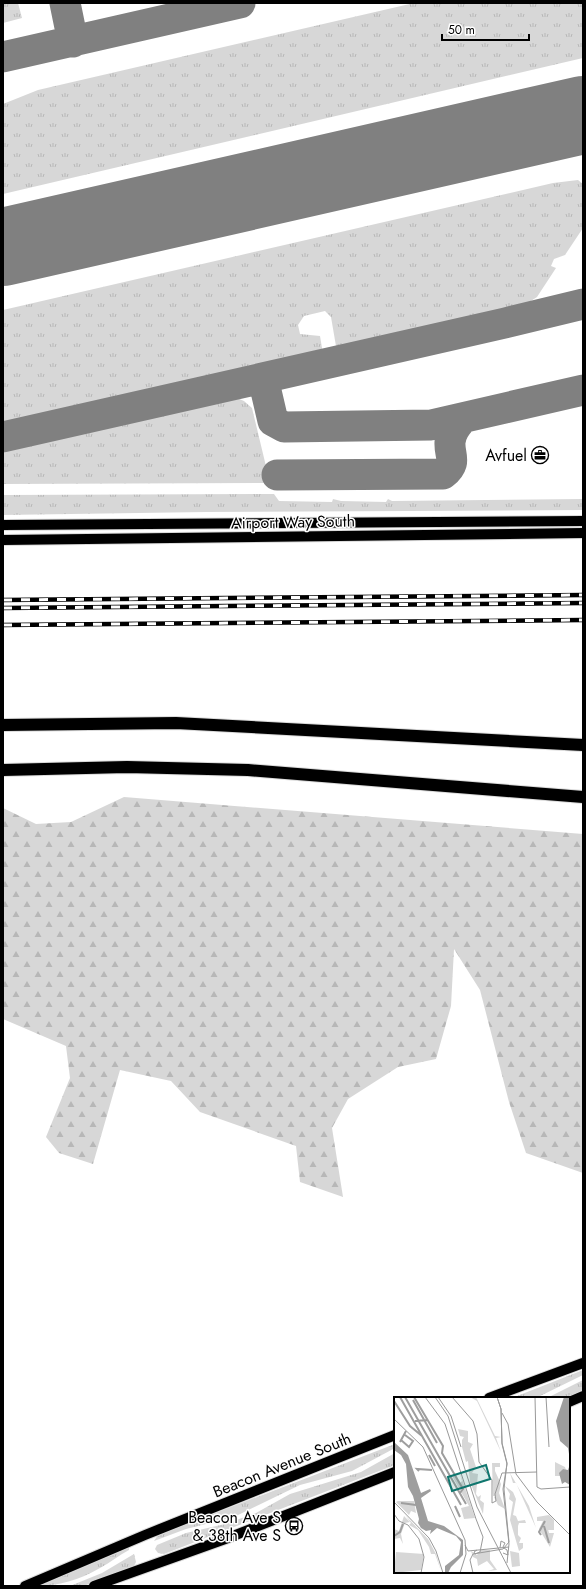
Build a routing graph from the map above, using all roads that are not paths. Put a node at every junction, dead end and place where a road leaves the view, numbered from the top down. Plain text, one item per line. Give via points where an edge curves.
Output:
1 (583, 521) edge
2 (3, 525) edge
3 (583, 534) edge
4 (3, 540) edge
5 (3, 726) edge
6 (583, 745) edge
7 (3, 770) edge
8 (583, 797) edge
9 (583, 1363) edge
10 (583, 1396) edge
11 (491, 1397) edge
12 (570, 1402) edge
13 (394, 1435) edge
14 (394, 1472) edge
15 (25, 1586) edge
16 (94, 1586) edge

1 - 2 main road, Airport Way South
3 - 4 main road, Airport Way South
5 - 6 highway via 176,723
7 - 8 highway via 127,767 248,770
9 - 11 main road
10 - 12 main road
13 - 15 main road, Beacon Avenue South
14 - 16 main road via 228,1538

